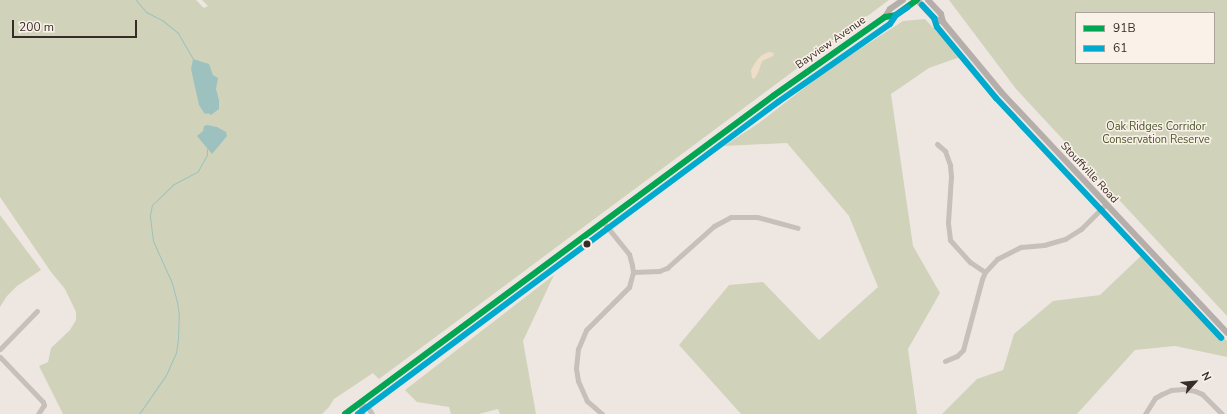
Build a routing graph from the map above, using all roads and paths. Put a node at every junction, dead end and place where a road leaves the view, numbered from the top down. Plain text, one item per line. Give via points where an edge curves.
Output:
1 (903, 0) edge
2 (917, 0) edge
3 (928, 0) edge
4 (885, 17) junction
5 (943, 22) junction
6 (937, 144) dead end
7 (1105, 205) junction
8 (604, 223) junction
9 (798, 228) dead end
10 (632, 272) junction
11 (985, 272) junction
12 (37, 311) dead end
13 (1227, 334) edge
14 (0, 349) edge
15 (0, 357) edge
16 (944, 361) dead end
17 (360, 403) junction
18 (38, 414) edge
19 (345, 414) edge
20 (363, 414) edge
21 (372, 414) edge
22 (602, 414) edge
23 (1144, 414) edge
24 (1222, 414) edge

1 - 4 main road, Bayview Avenue via 890,9
2 - 4 main road, Bayview Avenue via 896,15
2 - 5 main road, Stouffville Road via 935,19
3 - 5 main road, Stouffville Road via 941,14
4 - 8 main road, Bayview Avenue via 773,96
5 - 7 main road, Stouffville Road via 1002,93
6 - 11 street via 948,158 951,176 948,214 950,240 964,256
7 - 11 street via 1081,229 1065,239 1044,245 1021,247 1001,256
7 - 13 main road, Stouffville Road
8 - 10 street via 628,254
8 - 17 main road, Bayview Avenue
9 - 10 street via 757,217 731,217 714,226 667,268
10 - 22 street via 629,287 586,330 578,349 578,381 588,401
11 - 16 street via 963,350 957,356
12 - 14 street
15 - 18 street via 43,402 44,405
17 - 19 main road, Bayview Avenue
17 - 20 street
17 - 21 street
23 - 24 street via 1155,398 1171,390 1183,389 1202,394

